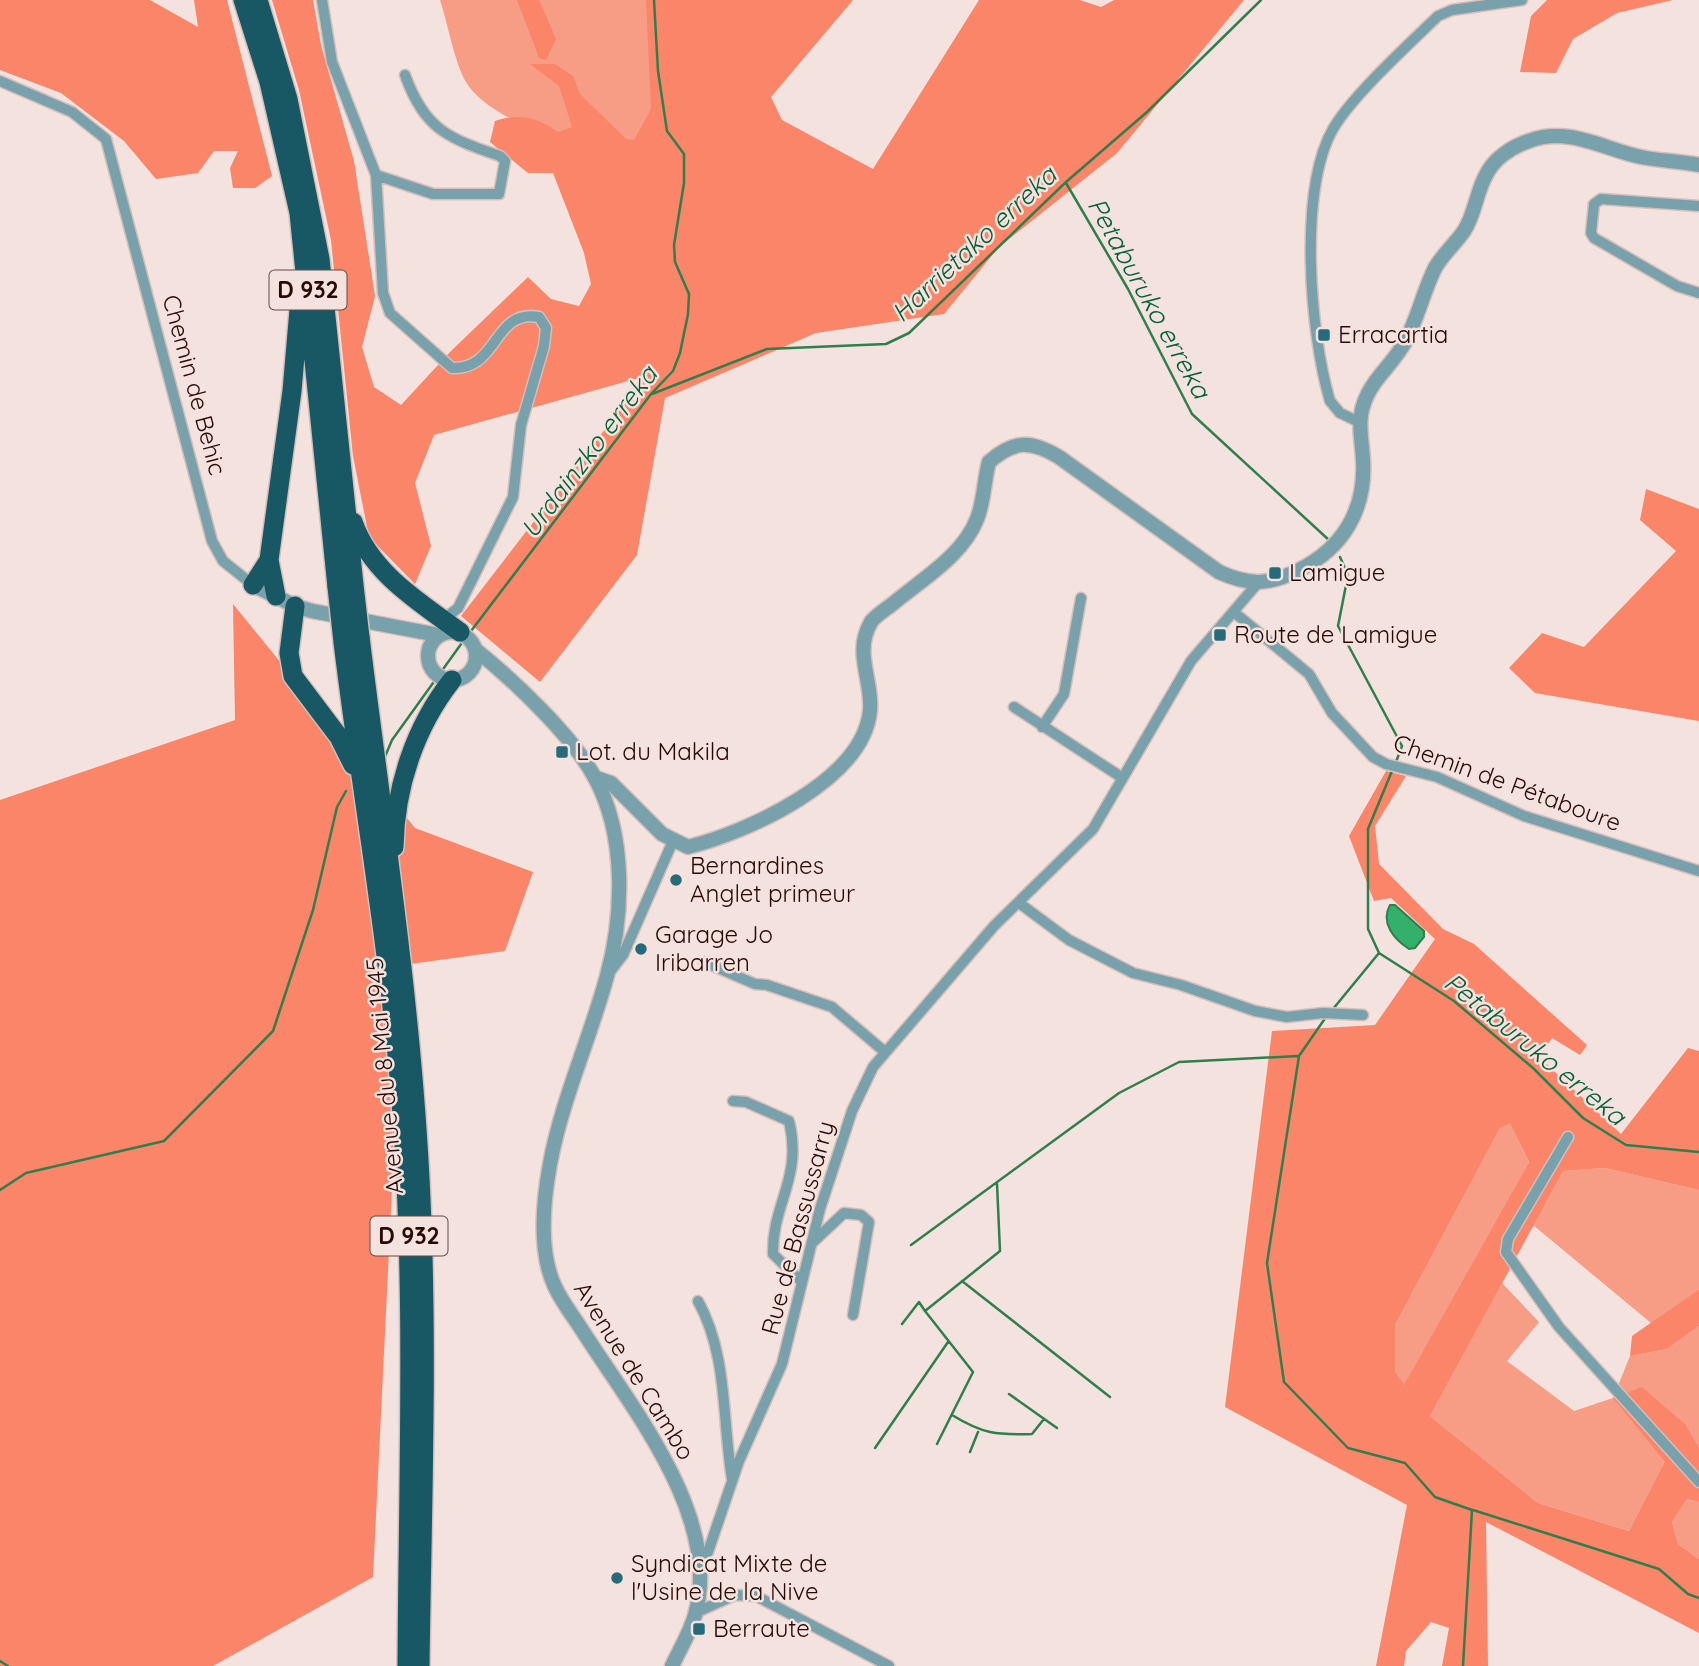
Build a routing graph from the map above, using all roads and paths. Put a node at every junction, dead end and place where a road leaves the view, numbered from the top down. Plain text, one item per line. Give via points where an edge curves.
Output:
1 (243, 0) edge
2 (258, 0) edge
3 (322, 0) edge
4 (1522, 0) edge
5 (405, 75) dead end
6 (0, 81) edge
7 (1699, 165) edge
8 (376, 175) junction
9 (1699, 206) edge
10 (304, 248) junction
11 (1699, 293) edge
12 (1359, 422) junction
13 (344, 499) junction
14 (269, 561) junction
15 (1257, 584) junction
16 (254, 585) junction
17 (346, 586) junction
18 (276, 596) junction
19 (1081, 598) dead end
20 (295, 606) junction
21 (1235, 613) junction
22 (441, 628) junction
23 (410, 630) junction
24 (468, 639) junction
25 (428, 648) junction
26 (473, 668) junction
27 (504, 673) junction
28 (443, 677) junction
29 (1014, 707) dead end
30 (1042, 727) junction
31 (368, 777) junction
32 (1121, 777) junction
33 (596, 778) junction
34 (673, 841) junction
35 (1699, 871) edge
36 (393, 900) junction
37 (1019, 903) junction
38 (704, 962) dead end
39 (608, 975) junction
40 (1363, 1015) dead end
41 (885, 1052) junction
42 (733, 1101) dead end
43 (1568, 1137) dead end
44 (812, 1243) junction
45 (802, 1282) junction
46 (698, 1301) dead end
47 (853, 1315) dead end
48 (732, 1480) junction
49 (1699, 1482) edge
50 (699, 1560) junction
51 (695, 1614) junction
52 (407, 1666) edge
53 (420, 1666) edge
54 (672, 1666) edge
55 (889, 1666) edge

1 - 10 highway, D 932 via 283,137
2 - 13 highway, D 932 via 288,99 312,212
3 - 8 street via 332,62
4 - 12 street via 1438,16 1342,118 1323,149 1315,190 1312,306 1330,401 1340,413
5 - 8 street via 426,118 446,135 500,156 505,161 504,180 499,194 451,196
6 - 16 street, Chemin de Behic via 72,112 106,139 212,541 223,561
7 - 12 street via 1640,157 1572,136 1532,139 1506,152 1485,176 1471,218 1436,268 1413,328 1365,400
8 - 22 street via 383,293 390,313 412,334 452,368 466,369 477,364 514,317 539,317 546,328 521,425 513,497 458,608
9 - 11 street via 1601,199 1594,204 1591,233 1594,239 1677,286
10 - 14 highway via 292,391
10 - 17 highway, D 932
12 - 15 street via 1363,483 1356,515 1345,533 1317,561 1279,580
13 - 17 highway, D 932
13 - 22 highway via 368,555
14 - 16 highway
14 - 18 highway
15 - 21 street
15 - 34 street via 1219,572 1048,451 1013,444 989,462 977,519 958,549 872,621 862,651 870,710 858,749 825,784 749,825 688,847
16 - 18 street, Chemin de Behic
17 - 31 highway, D 932, bridge
18 - 20 street, Chemin de Behic
19 - 30 street via 1064,694
20 - 23 street, Chemin de Behic
20 - 31 highway via 289,653 293,676
21 - 32 street via 1191,661
21 - 35 street, Chemin de Pétaboure via 1309,674 1332,713 1373,757 1437,777 1524,816
22 - 23 street, Chemin de Behic
22 - 24 highway
22 - 25 street
23 - 25 street
24 - 26 street
24 - 27 street, Avenue de Cambo
25 - 28 street via 428,658
26 - 27 street
26 - 28 street via 464,678
27 - 33 street, Avenue de Cambo via 570,743
28 - 36 highway via 401,786 394,831
29 - 30 street
30 - 32 street
31 - 36 highway, Avenue du 8 Mai 1945 / D 932
31 - 52 highway, Avenue du 8 Mai 1945 / D 932 via 365,810 399,1075 407,1197
32 - 37 street, Rue de Bassussarry via 1093,829
33 - 34 street via 611,783
33 - 39 street, Avenue de Cambo via 617,842 621,900
34 - 39 street, Avenue de Cambo via 622,955
36 - 53 highway, Avenue du 8 Mai 1945 / D 932 via 414,1088 421,1211
37 - 40 street via 1069,940 1133,973 1255,1012 1287,1017
37 - 41 street, Rue de Bassussarry
38 - 41 street via 755,984 832,1007
39 - 50 street, Avenue de Cambo via 552,1150 544,1194 545,1239 554,1285 677,1483
41 - 44 street, Rue de Bassussarry via 852,1111
42 - 45 street via 789,1121 795,1145 788,1193 773,1234 773,1254
43 - 49 street via 1508,1238 1506,1252 1559,1327
44 - 45 street, Rue de Bassussarry
44 - 47 street via 844,1213 861,1215 869,1222
45 - 48 street, Rue de Bassussarry via 782,1364
46 - 48 street via 713,1327
48 - 50 street, Rue de Bassussarry via 712,1542
50 - 51 street, Avenue de Cambo
51 - 54 street, Avenue de Cambo
51 - 55 street via 735,1595 756,1596

